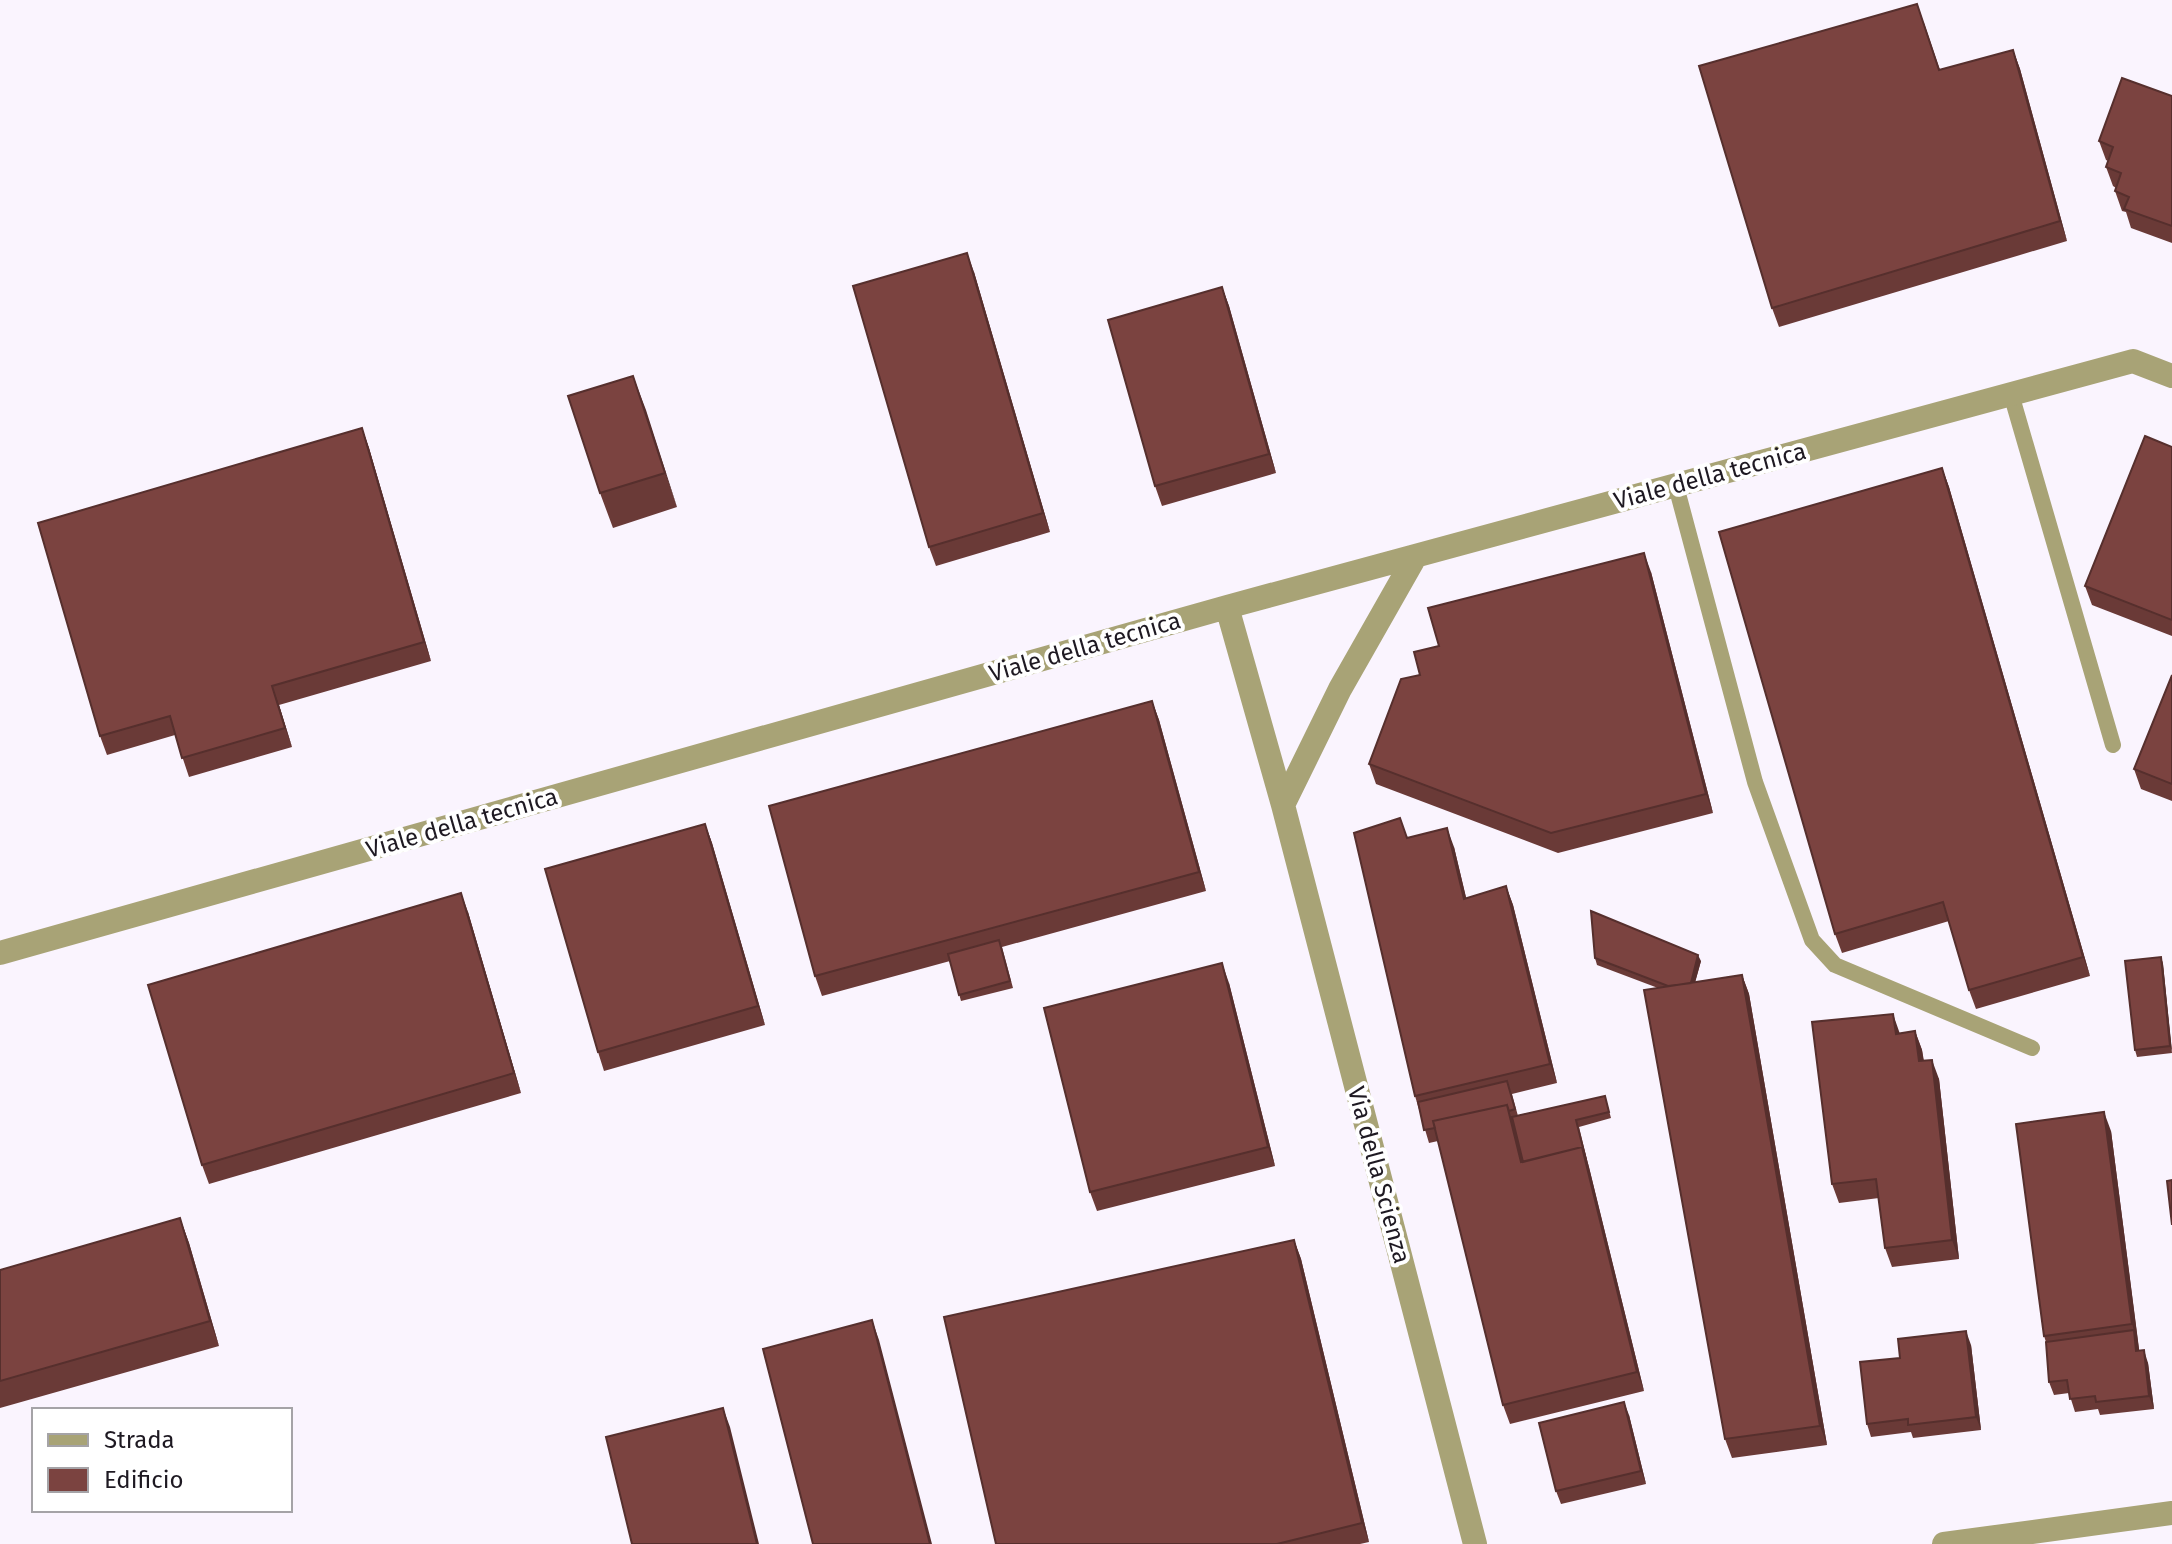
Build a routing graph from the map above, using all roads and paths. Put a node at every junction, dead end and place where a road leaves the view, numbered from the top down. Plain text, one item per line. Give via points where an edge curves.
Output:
1 (2172, 376) edge
2 (2011, 394) junction
3 (1676, 486) junction
4 (1415, 557) junction
5 (1227, 607) junction
6 (2113, 745) dead end
7 (1283, 805) junction
8 (0, 953) edge
9 (2032, 1048) dead end
10 (2172, 1513) edge
11 (1475, 1544) edge
12 (1944, 1544) edge

1 - 2 street, Viale della tecnica via 2133,361
2 - 3 street, Viale della tecnica
2 - 6 lane
3 - 4 street, Viale della tecnica
3 - 9 lane via 1755,782 1812,940 1835,965
4 - 5 street, Viale della tecnica
4 - 7 street via 1340,689
5 - 7 street, Via della Scienza
5 - 8 street, Viale della tecnica
7 - 11 street, Via della Scienza
10 - 12 street

